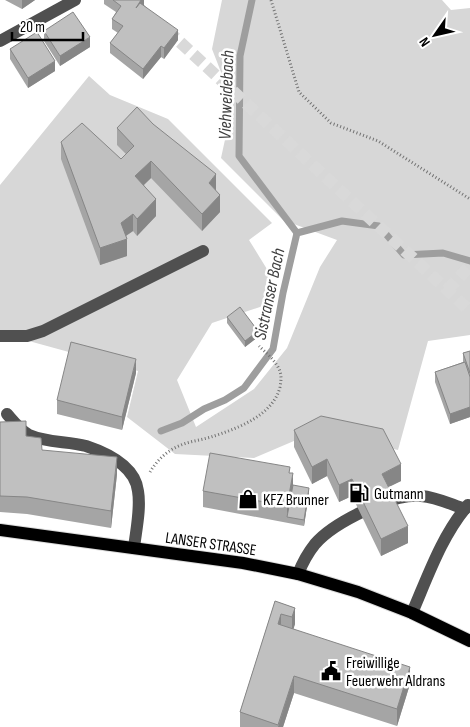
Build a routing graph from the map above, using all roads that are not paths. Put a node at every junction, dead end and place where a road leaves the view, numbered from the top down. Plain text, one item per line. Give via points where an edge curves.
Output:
1 (75, 0) edge
2 (0, 41) edge
3 (203, 251) dead end
4 (0, 336) edge
5 (7, 414) dead end
6 (467, 506) edge
7 (0, 530) edge
8 (134, 548) junction
9 (298, 574) junction
10 (412, 613) junction
11 (470, 641) edge

1 - 2 street
3 - 4 street via 43,331 27,336
5 - 8 street via 28,434 86,446 126,466 138,489
6 - 9 street via 420,496 388,501 326,534 306,557
6 - 10 street via 446,537
7 - 8 main road, LANSER STRASSE
8 - 9 main road, LANSER STRASSE
9 - 10 main road, LANSER STRASSE
10 - 11 main road, LANSER STRASSE

